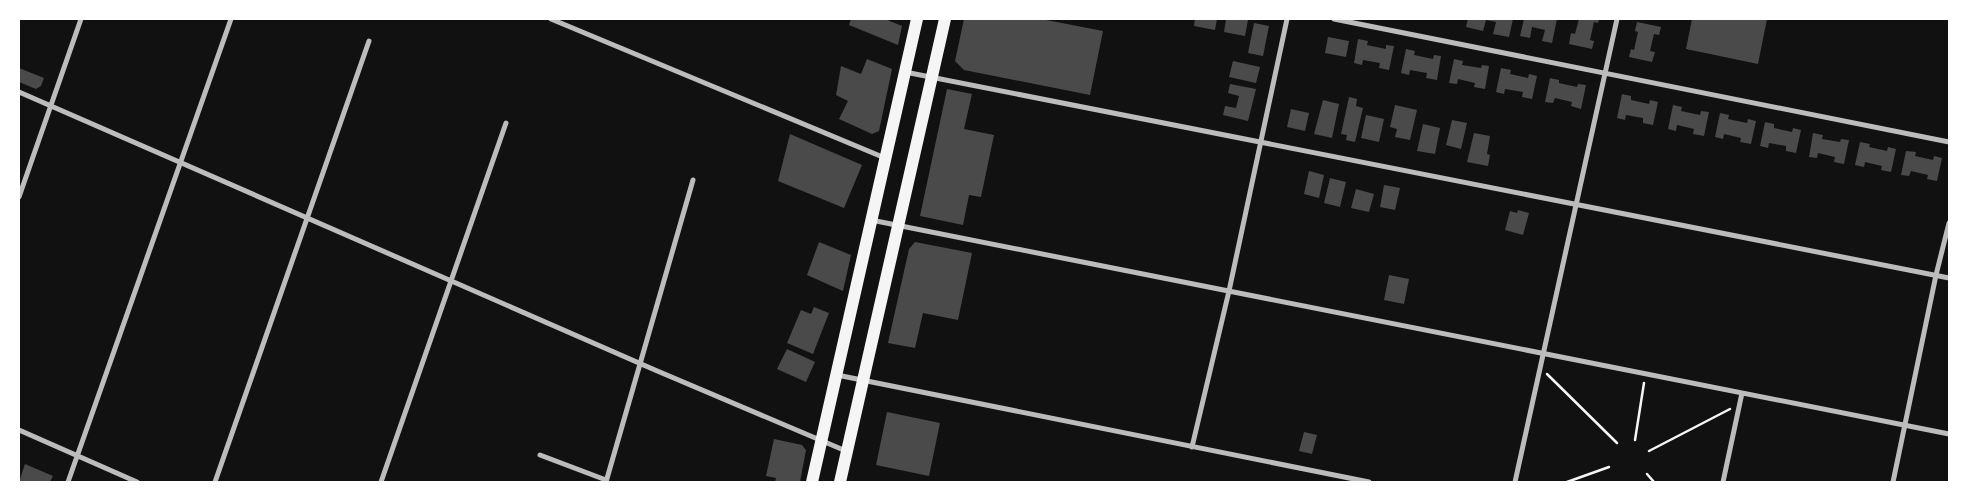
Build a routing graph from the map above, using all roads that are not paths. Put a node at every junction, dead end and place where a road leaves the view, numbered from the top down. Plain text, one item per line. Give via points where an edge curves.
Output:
1 (81, 19) edge
2 (230, 19) edge
3 (551, 19) edge
4 (917, 19) edge
5 (945, 19) edge
6 (1288, 19) edge
7 (1334, 19) edge
8 (1617, 19) edge
9 (369, 41) dead end
10 (905, 72) junction
11 (1605, 73) junction
12 (932, 77) junction
13 (19, 92) edge
14 (50, 106) junction
15 (506, 123) dead end
16 (1262, 142) junction
17 (1949, 142) edge
18 (886, 158) junction
19 (180, 163) junction
20 (694, 180) dead end
21 (19, 197) edge
22 (1577, 205) junction
23 (307, 218) junction
24 (871, 220) junction
25 (1949, 223) edge
26 (898, 226) junction
27 (1936, 275) junction
28 (1949, 278) edge
29 (451, 281) junction
30 (1229, 291) junction
31 (1544, 354) junction
32 (640, 363) junction
33 (837, 375) junction
34 (862, 381) junction
35 (1742, 393) junction
36 (1905, 425) junction
37 (19, 430) edge
38 (1949, 434) edge
39 (822, 441) junction
40 (1192, 447) junction
41 (847, 451) junction
42 (540, 455) dead end
43 (78, 456) junction
44 (606, 481) edge
45 (68, 482) edge
46 (137, 482) edge
47 (215, 482) edge
48 (381, 482) edge
49 (812, 482) edge
50 (840, 482) edge
51 (1369, 482) edge
52 (1515, 482) edge
53 (1723, 482) edge
54 (1894, 482) edge

1 - 14 street
2 - 19 street
3 - 18 street
4 - 10 main road
5 - 12 main road
6 - 16 street
7 - 11 street
8 - 11 street
9 - 23 street
10 - 12 street
10 - 18 main road
11 - 17 street
11 - 22 street
12 - 16 street
12 - 26 main road
13 - 14 street
14 - 19 street
14 - 21 street
15 - 29 street
16 - 22 street
16 - 30 street
18 - 24 main road
19 - 23 street
19 - 43 street
20 - 32 street
22 - 27 street
22 - 31 street
23 - 29 street
23 - 47 street
24 - 26 street
24 - 33 main road
25 - 27 street
26 - 30 street
26 - 34 main road
27 - 28 street
27 - 36 street
29 - 32 street
29 - 48 street
30 - 31 street
30 - 40 street
31 - 35 street
31 - 52 street
32 - 39 street
32 - 44 street
33 - 34 street
33 - 39 main road
34 - 40 street
34 - 41 main road
35 - 36 street
35 - 53 street
36 - 38 street
36 - 54 street
37 - 43 street
39 - 41 street
39 - 49 main road
40 - 51 street
41 - 50 main road
42 - 44 street
43 - 45 street
43 - 46 street

